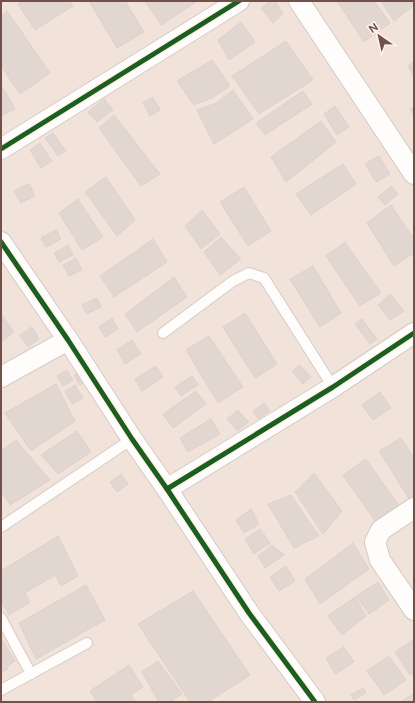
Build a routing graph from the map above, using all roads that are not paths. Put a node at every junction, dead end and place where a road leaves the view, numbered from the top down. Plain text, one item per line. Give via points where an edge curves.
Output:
1 (239, 1) edge
2 (299, 1) edge
3 (1, 149) edge
4 (414, 174) edge
5 (1, 242) edge
6 (163, 333) dead end
7 (414, 333) edge
8 (68, 340) junction
9 (1, 377) edge
10 (333, 387) junction
11 (132, 439) junction
12 (167, 489) junction
13 (414, 508) edge
14 (1, 527) edge
15 (414, 610) edge
16 (1, 618) edge
17 (87, 643) dead end
18 (31, 674) junction
19 (1, 690) edge
20 (315, 702) edge

1 - 3 street
2 - 4 street
5 - 8 street
6 - 10 lane via 233,281 249,273 264,278
7 - 10 street
8 - 9 street
8 - 11 street
10 - 12 street
11 - 12 street
11 - 14 lane
12 - 20 street via 250,613
13 - 15 street via 381,530 376,542 380,560
16 - 18 lane
17 - 18 lane
18 - 19 lane

